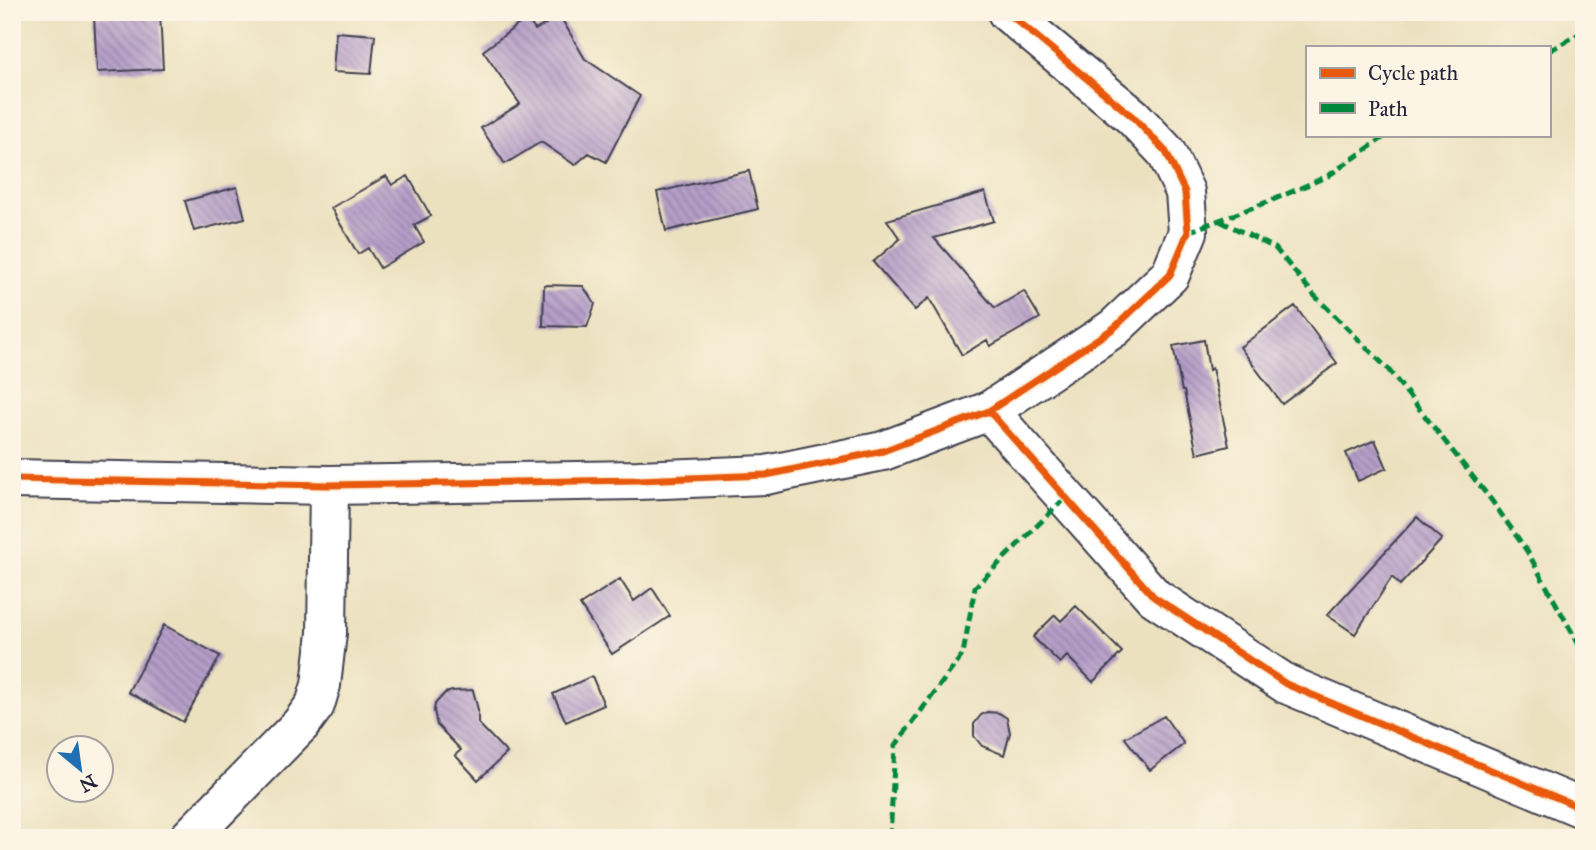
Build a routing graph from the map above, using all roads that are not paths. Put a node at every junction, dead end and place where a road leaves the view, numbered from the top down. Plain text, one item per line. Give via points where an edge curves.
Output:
1 (1006, 12) edge
2 (989, 411) junction
3 (12, 479) edge
4 (329, 485) junction
5 (1584, 809) edge
6 (189, 838) edge

1 - 2 street via 1133,117 1166,152 1185,192 1188,232 1170,275 1114,328
2 - 4 street via 883,451 766,475
2 - 5 street via 1154,597 1286,684
3 - 4 street
4 - 6 street via 327,633 315,705 302,724

